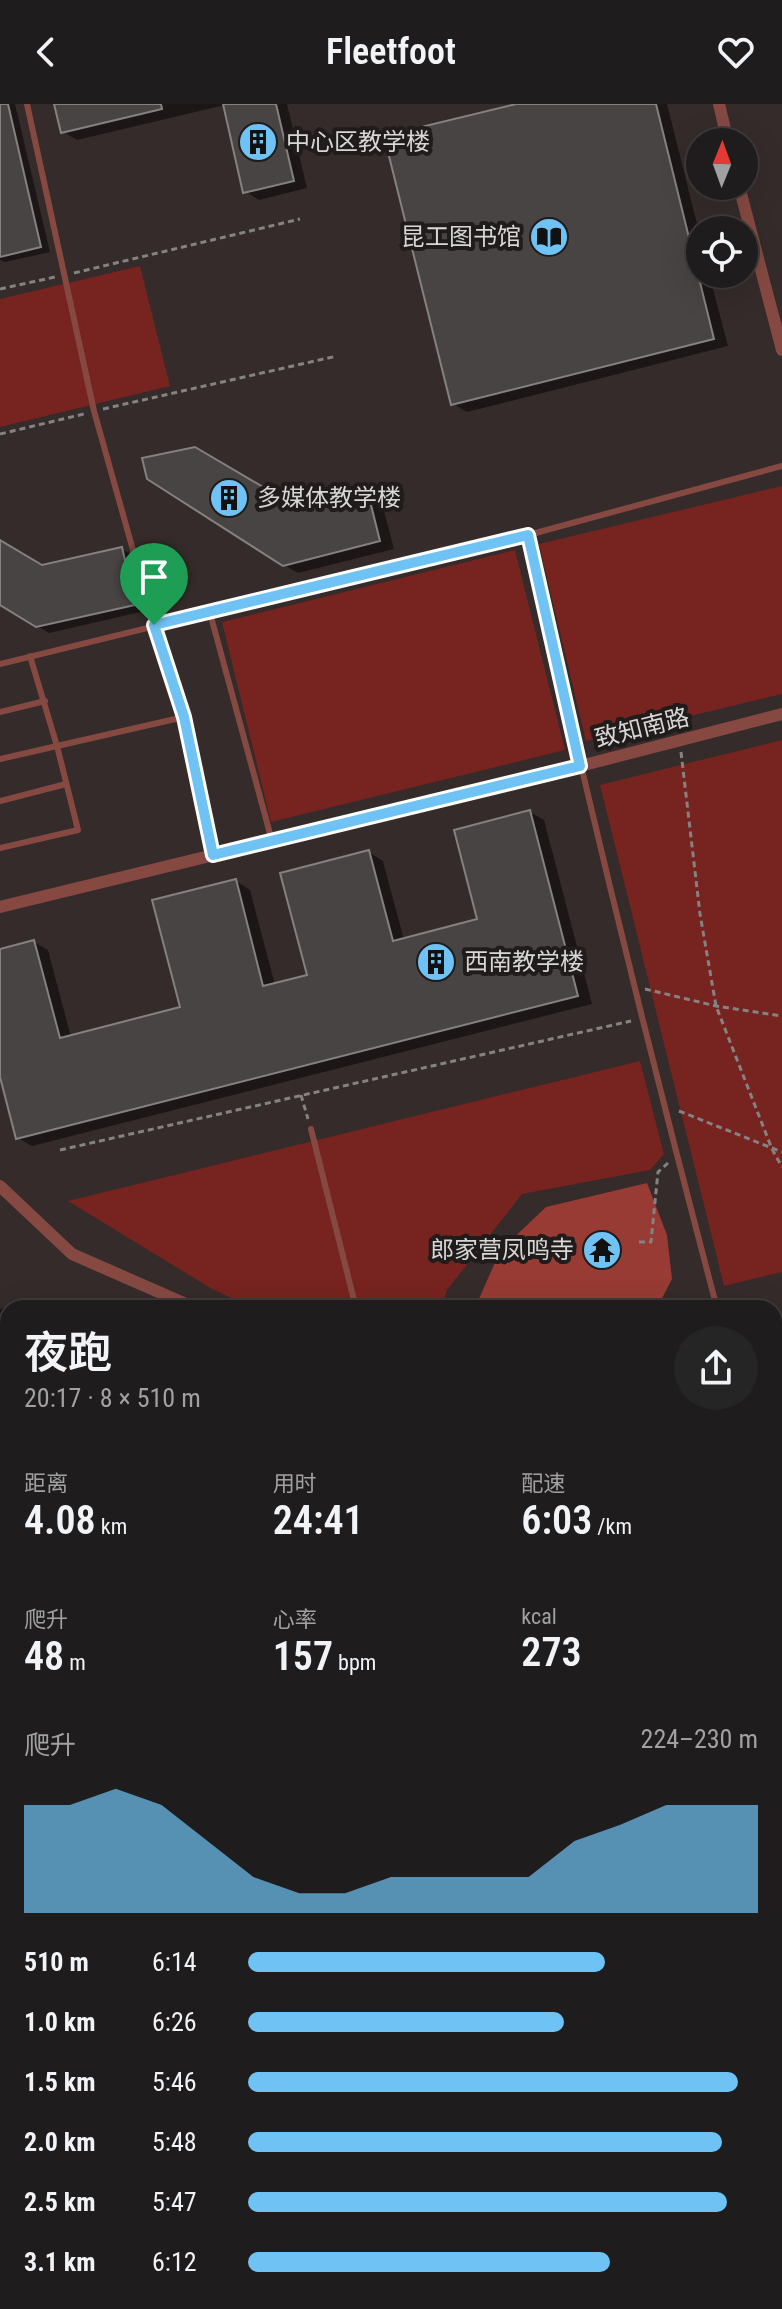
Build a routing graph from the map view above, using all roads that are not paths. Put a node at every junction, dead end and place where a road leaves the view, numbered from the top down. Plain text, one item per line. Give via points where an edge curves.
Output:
1 (27, 104) edge
2 (719, 104) edge
3 (725, 128) edge
4 (743, 200) edge
5 (782, 350) edge
6 (782, 466) edge
7 (528, 535) junction
8 (210, 613) junction
9 (154, 625) junction
10 (30, 656) junction
11 (0, 664) edge
12 (45, 701) junction
13 (0, 712) edge
14 (782, 714) edge
15 (184, 717) junction
16 (57, 746) junction
17 (0, 759) edge
18 (580, 766) junction
19 (66, 784) junction
20 (0, 801) edge
21 (272, 841) junction
22 (0, 848) edge
23 (213, 855) junction
24 (0, 907) edge
25 (311, 1129) road end
26 (2, 1192) edge
27 (177, 1300) edge
28 (354, 1300) edge
29 (715, 1300) edge

1 - 9 lane via 94,411
2 - 3 street
4 - 5 street
6 - 7 lane
7 - 8 lane
7 - 18 lane
8 - 9 lane
8 - 21 lane
9 - 10 lane
9 - 15 lane
10 - 11 lane
10 - 12 lane
12 - 13 lane
12 - 16 lane
14 - 18 street, 致知南路
15 - 16 lane
15 - 23 lane
16 - 17 lane
16 - 19 lane
18 - 21 street, 致知南路
18 - 29 lane
19 - 20 lane
19 - 22 lane via 78,830
21 - 23 street, 致知南路
23 - 24 street, 致知南路
25 - 28 lane
26 - 27 street via 72,1254

